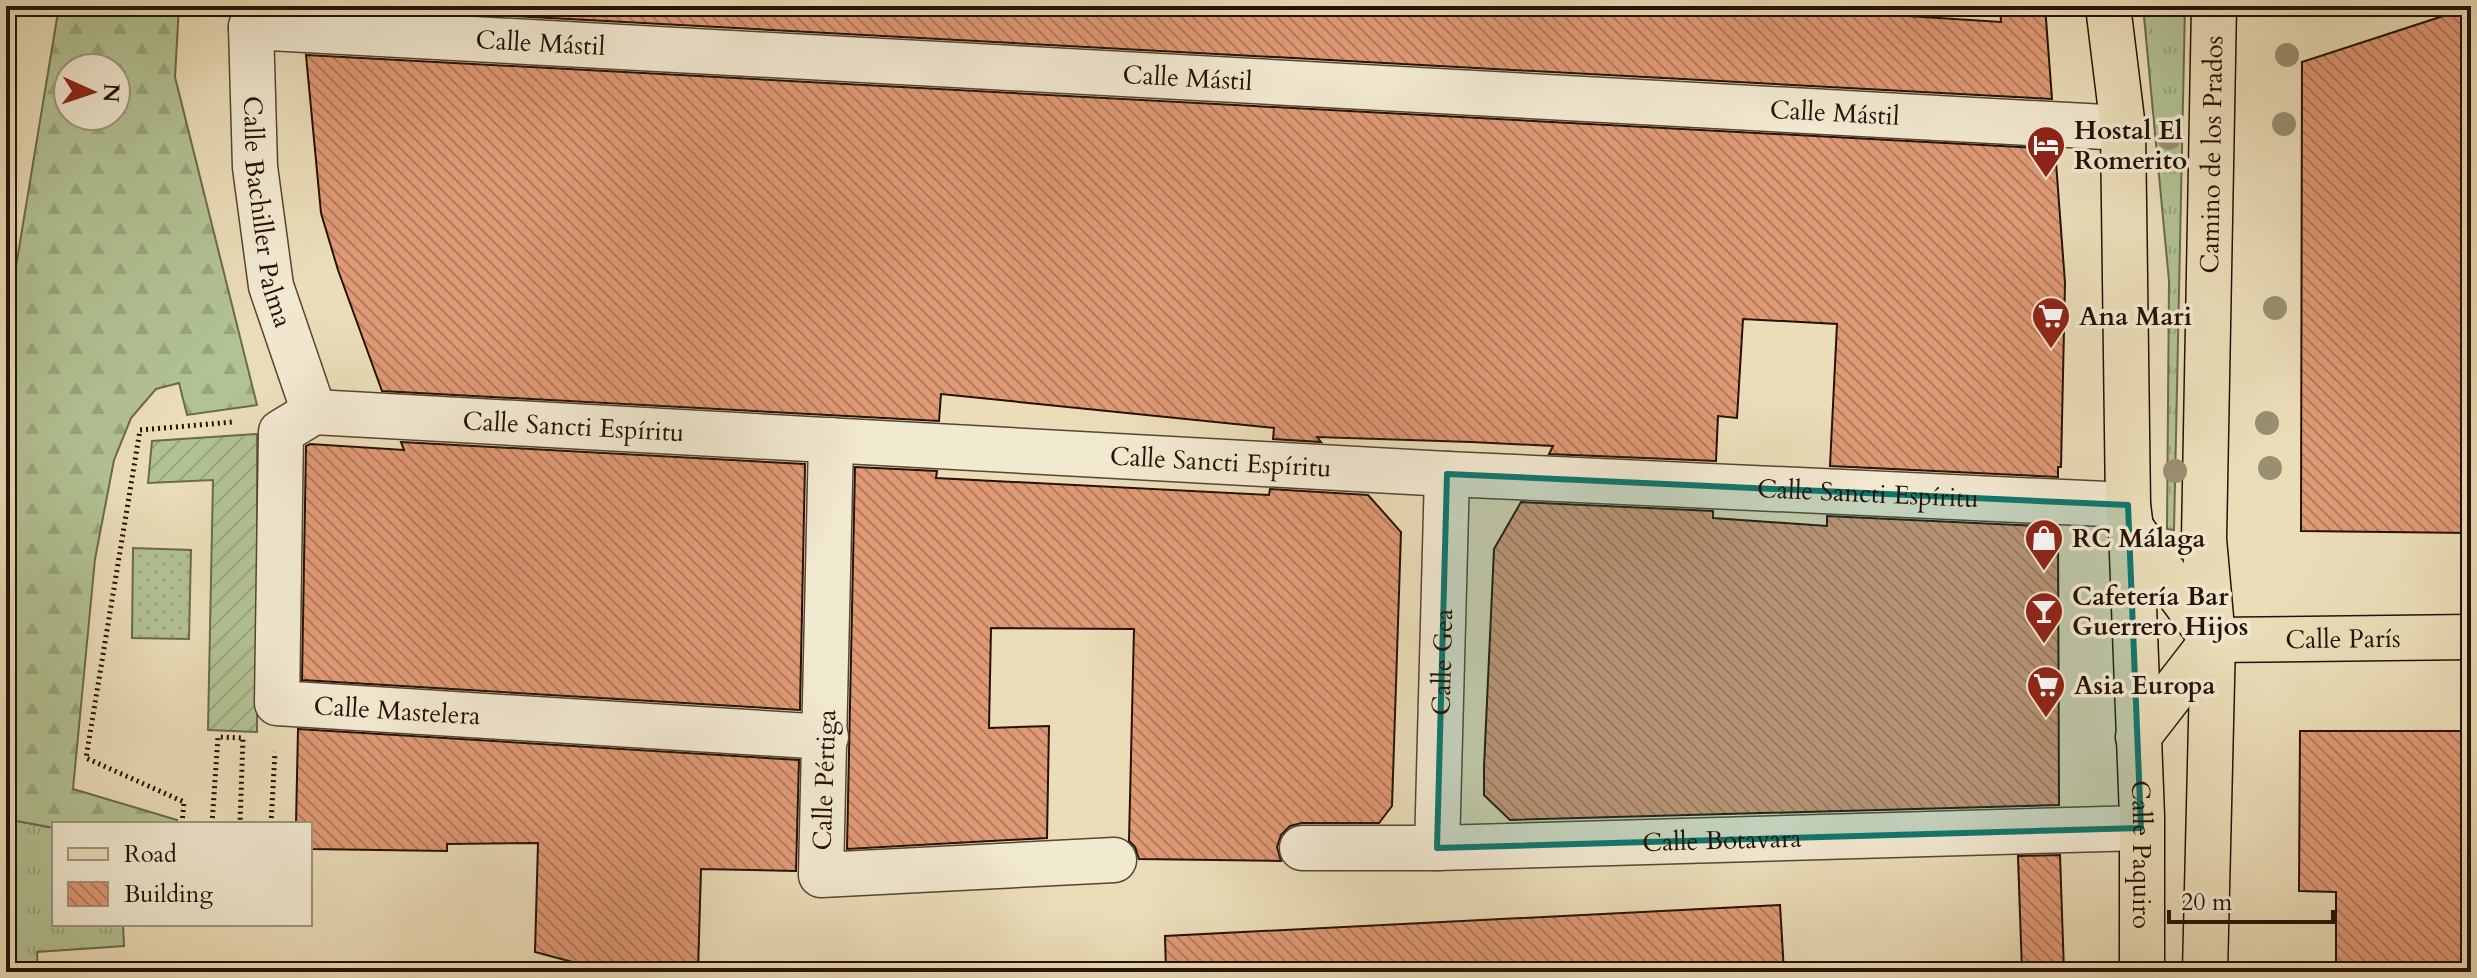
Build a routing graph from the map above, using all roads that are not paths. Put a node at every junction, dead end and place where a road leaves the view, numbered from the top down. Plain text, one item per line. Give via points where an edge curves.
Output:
1 (2108, 6) edge
2 (2214, 6) edge
3 (255, 17) edge
4 (2123, 128) junction
5 (298, 422) junction
6 (831, 440) junction
7 (1447, 474) junction
8 (2130, 517) junction
9 (2471, 637) edge
10 (2213, 640) junction
11 (826, 737) junction
12 (2138, 737) junction
13 (2141, 828) junction
14 (1302, 848) dead end
15 (1437, 848) junction
16 (1114, 860) dead end
17 (2142, 972) edge
18 (2205, 972) edge

1 - 4 main road
2 - 10 main road, Camino de los Prados via 2204,539
3 - 4 street, Calle Mástil
3 - 5 street, Calle Bachiller Palma via 255,167 271,286
4 - 8 main road
5 - 6 street, Calle Sancti Espíritu
5 - 11 street, Calle Mastelera via 277,703
6 - 7 street, Calle Sancti Espíritu
6 - 11 street, Calle Pértiga
7 - 8 street, Calle Sancti Espíritu
7 - 15 street, Calle Gea
8 - 10 main road
8 - 12 main road
9 - 10 main road, Calle París
10 - 12 main road
10 - 18 main road
11 - 16 street, Calle Pértiga via 821,875
12 - 13 main road, Calle Paquiro
13 - 15 street, Calle Botavara
13 - 17 main road, Calle Paquiro
14 - 15 street, Calle Botavara

